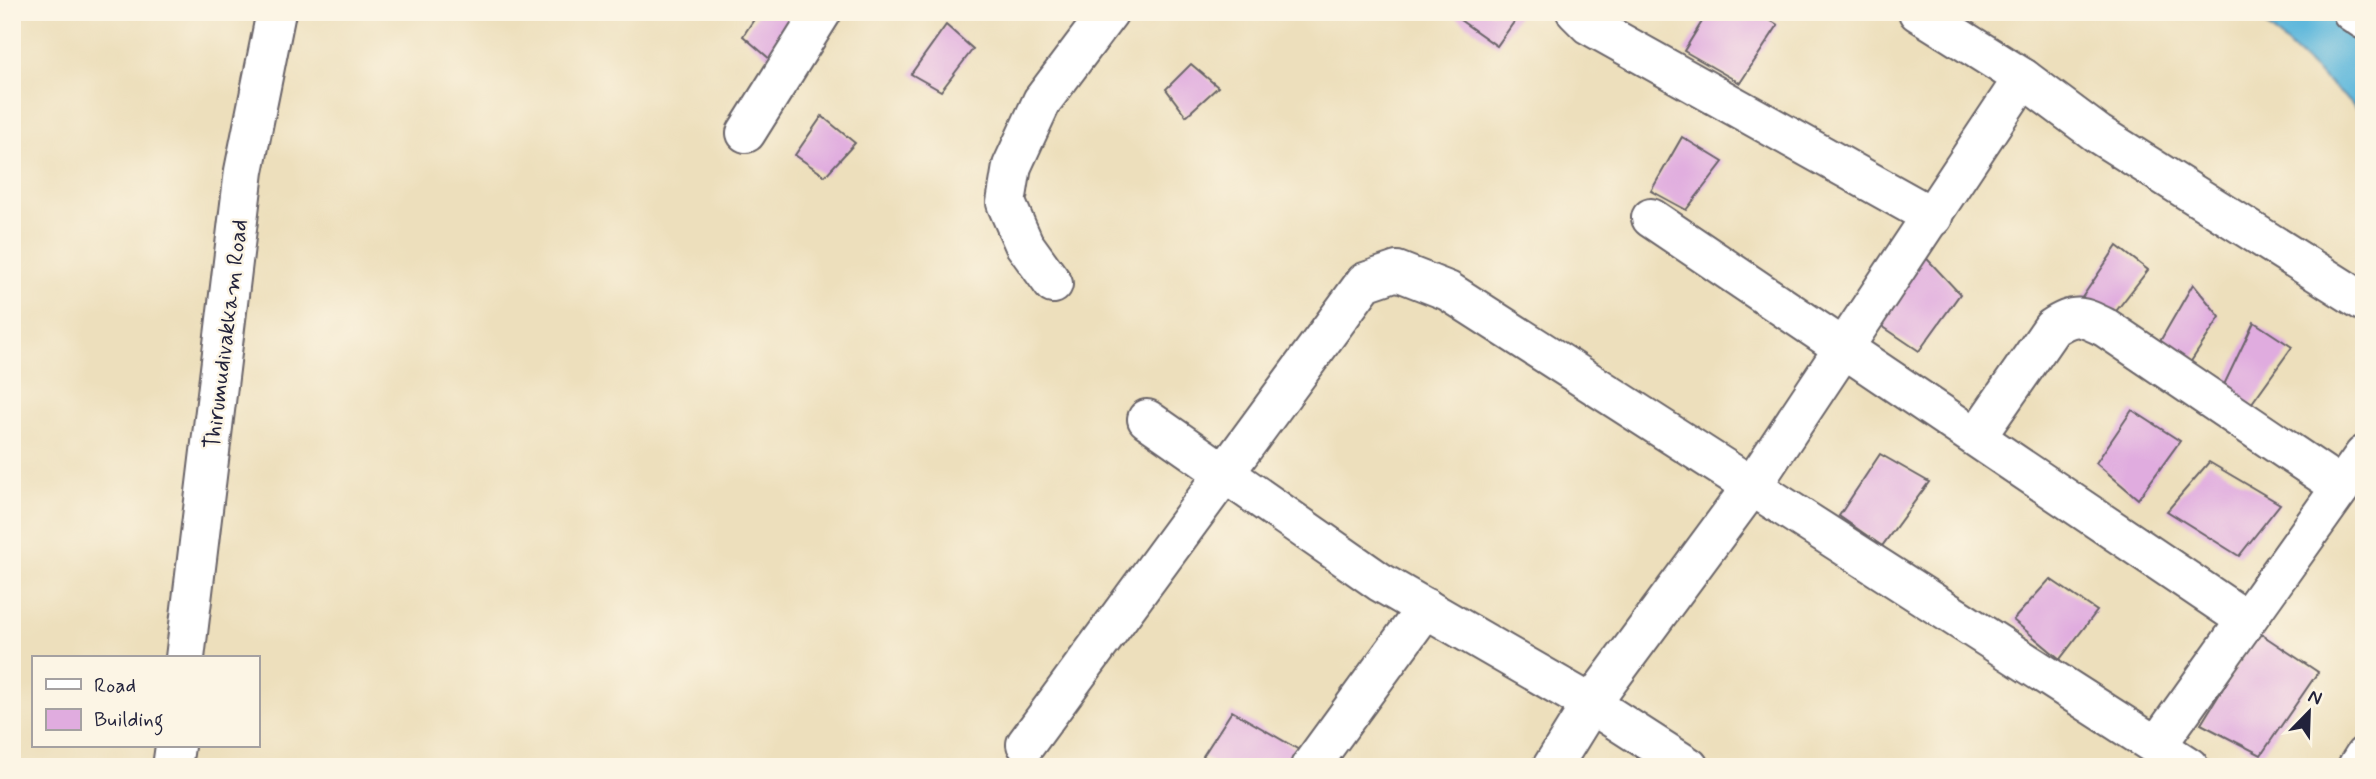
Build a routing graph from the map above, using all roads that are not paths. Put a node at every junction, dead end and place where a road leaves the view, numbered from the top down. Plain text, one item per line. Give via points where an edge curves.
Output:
1 (276, 12) edge
2 (822, 12) edge
3 (1109, 12) edge
4 (1576, 12) edge
5 (1918, 12) edge
6 (2352, 12) edge
7 (2364, 20) edge
8 (2023, 78) junction
9 (746, 133) dead end
10 (1933, 217) junction
11 (1651, 218) dead end
12 (1054, 284) dead end
13 (2364, 302) edge
14 (1846, 346) junction
15 (1147, 419) dead end
16 (1977, 436) junction
17 (2364, 455) edge
18 (1223, 474) junction
19 (1752, 486) junction
20 (2341, 487) junction
21 (1426, 608) junction
22 (2246, 620) junction
23 (186, 656) edge
24 (1591, 704) junction
25 (1027, 744) dead end
26 (2158, 744) junction
27 (175, 748) edge
28 (2364, 756) edge
29 (172, 767) edge
30 (1310, 767) edge
31 (1552, 767) edge
32 (1689, 767) edge
33 (2189, 767) edge
34 (2357, 767) edge

1 - 23 street, Thirumudivakkam Road via 244,171
2 - 9 street
3 - 12 street via 1042,101 1013,166 1006,203 1024,244
4 - 10 street via 1589,25
5 - 8 street
6 - 7 street
8 - 10 street
8 - 13 street via 2098,134
10 - 14 street
11 - 14 street
14 - 16 street
14 - 19 street
15 - 18 street
16 - 20 street via 2052,328 2068,317 2085,318
16 - 22 street
17 - 20 street
18 - 19 street via 1365,282 1398,271 1448,291
18 - 21 street via 1380,582
18 - 25 street
19 - 24 street
19 - 26 street
20 - 22 street
21 - 24 street
21 - 30 street
22 - 26 street
24 - 31 street
24 - 32 street
26 - 33 street
27 - 29 street
28 - 34 street

